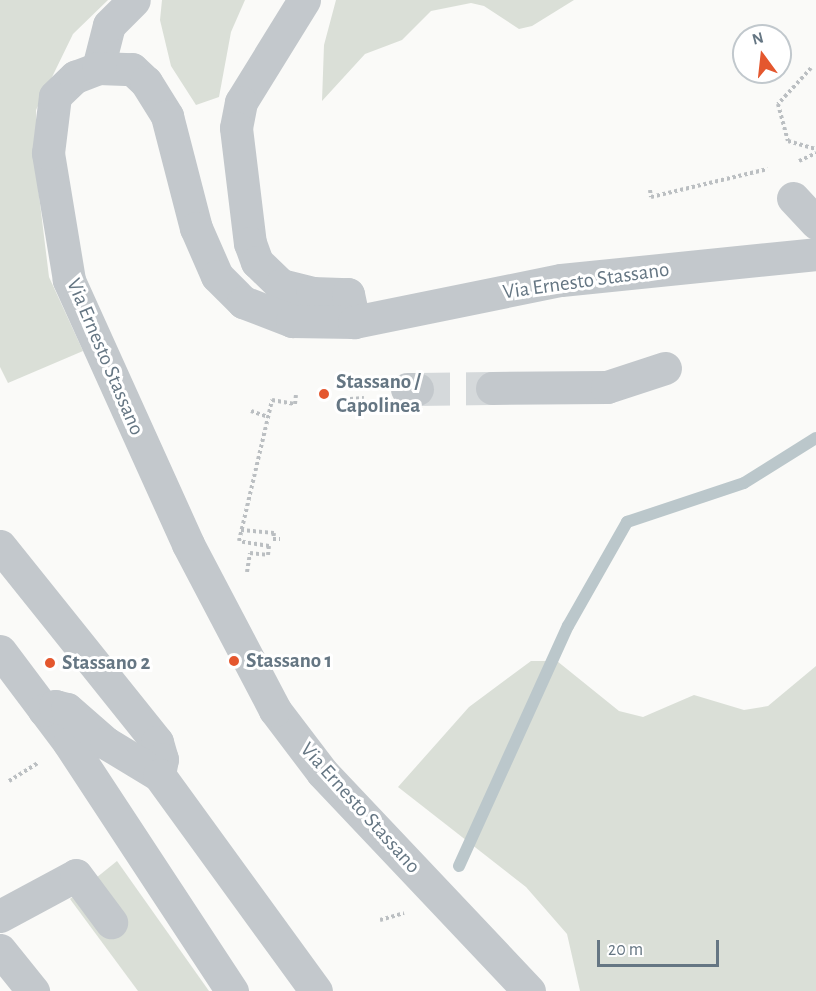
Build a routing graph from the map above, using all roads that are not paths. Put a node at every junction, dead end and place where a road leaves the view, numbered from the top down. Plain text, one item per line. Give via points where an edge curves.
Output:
1 (134, 0) edge
2 (304, 0) edge
3 (98, 68) junction
4 (146, 82) junction
5 (792, 198) dead end
6 (816, 223) edge
7 (816, 254) edge
8 (354, 322) junction
9 (251, 327) dead end
10 (665, 368) dead end
11 (492, 388) tunnel mouth
12 (0, 546) edge
13 (0, 651) edge
14 (44, 710) junction
15 (159, 775) junction
16 (0, 916) edge
17 (111, 922) dead end
18 (0, 950) edge
19 (33, 991) edge
20 (232, 991) edge
21 (316, 991) edge
22 (529, 991) edge

1 - 3 street via 109,25
2 - 8 street via 274,45 239,111 236,128 250,243 257,262 281,285 312,293 348,294
3 - 4 street, Via Ernesto Stassano via 132,69
3 - 22 street, Via Ernesto Stassano via 75,77 55,96 48,153 69,280 188,544 275,710 316,764
4 - 8 street, Via Ernesto Stassano via 166,116 196,228 217,276 243,302 292,321
4 - 9 street via 206,294
5 - 6 street
7 - 8 street, Via Ernesto Stassano via 561,280
10 - 11 street via 607,387
12 - 15 street via 157,742 162,759
13 - 14 street
14 - 15 street via 55,706 67,709 106,743
14 - 20 street
15 - 21 street
16 - 17 street via 76,875
18 - 19 street

